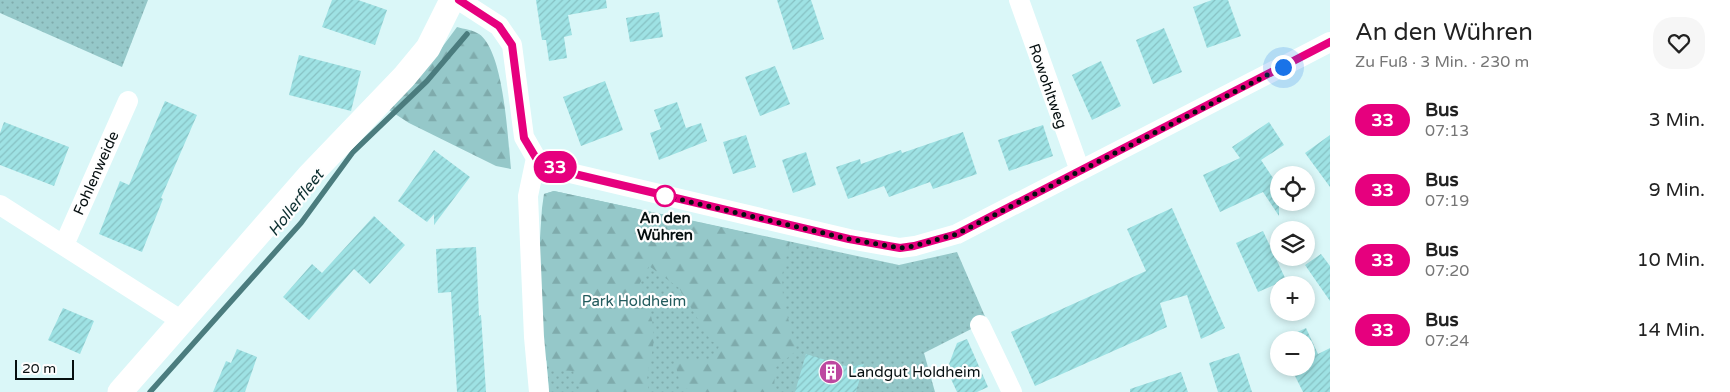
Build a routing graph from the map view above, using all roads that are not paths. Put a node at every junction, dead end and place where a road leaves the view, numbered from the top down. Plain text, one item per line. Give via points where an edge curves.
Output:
1 (452, 0) edge
2 (459, 0) edge
3 (1019, 0) edge
4 (1330, 42) edge
5 (128, 101) dead end
6 (536, 158) junction
7 (1080, 171) junction
8 (0, 205) edge
9 (64, 245) junction
10 (182, 321) junction
11 (980, 325) dead end
12 (120, 392) edge
13 (539, 392) edge
14 (1012, 392) edge

1 - 10 street via 428,48 404,77 309,176
2 - 6 street via 499,26 512,45 524,138
3 - 7 street, Rowohltweg
4 - 7 street
5 - 9 street, Fohlenweide
6 - 7 street via 566,172 849,239 900,248 957,234
6 - 13 street via 528,196
8 - 9 street
9 - 10 street
10 - 12 street
11 - 14 street

